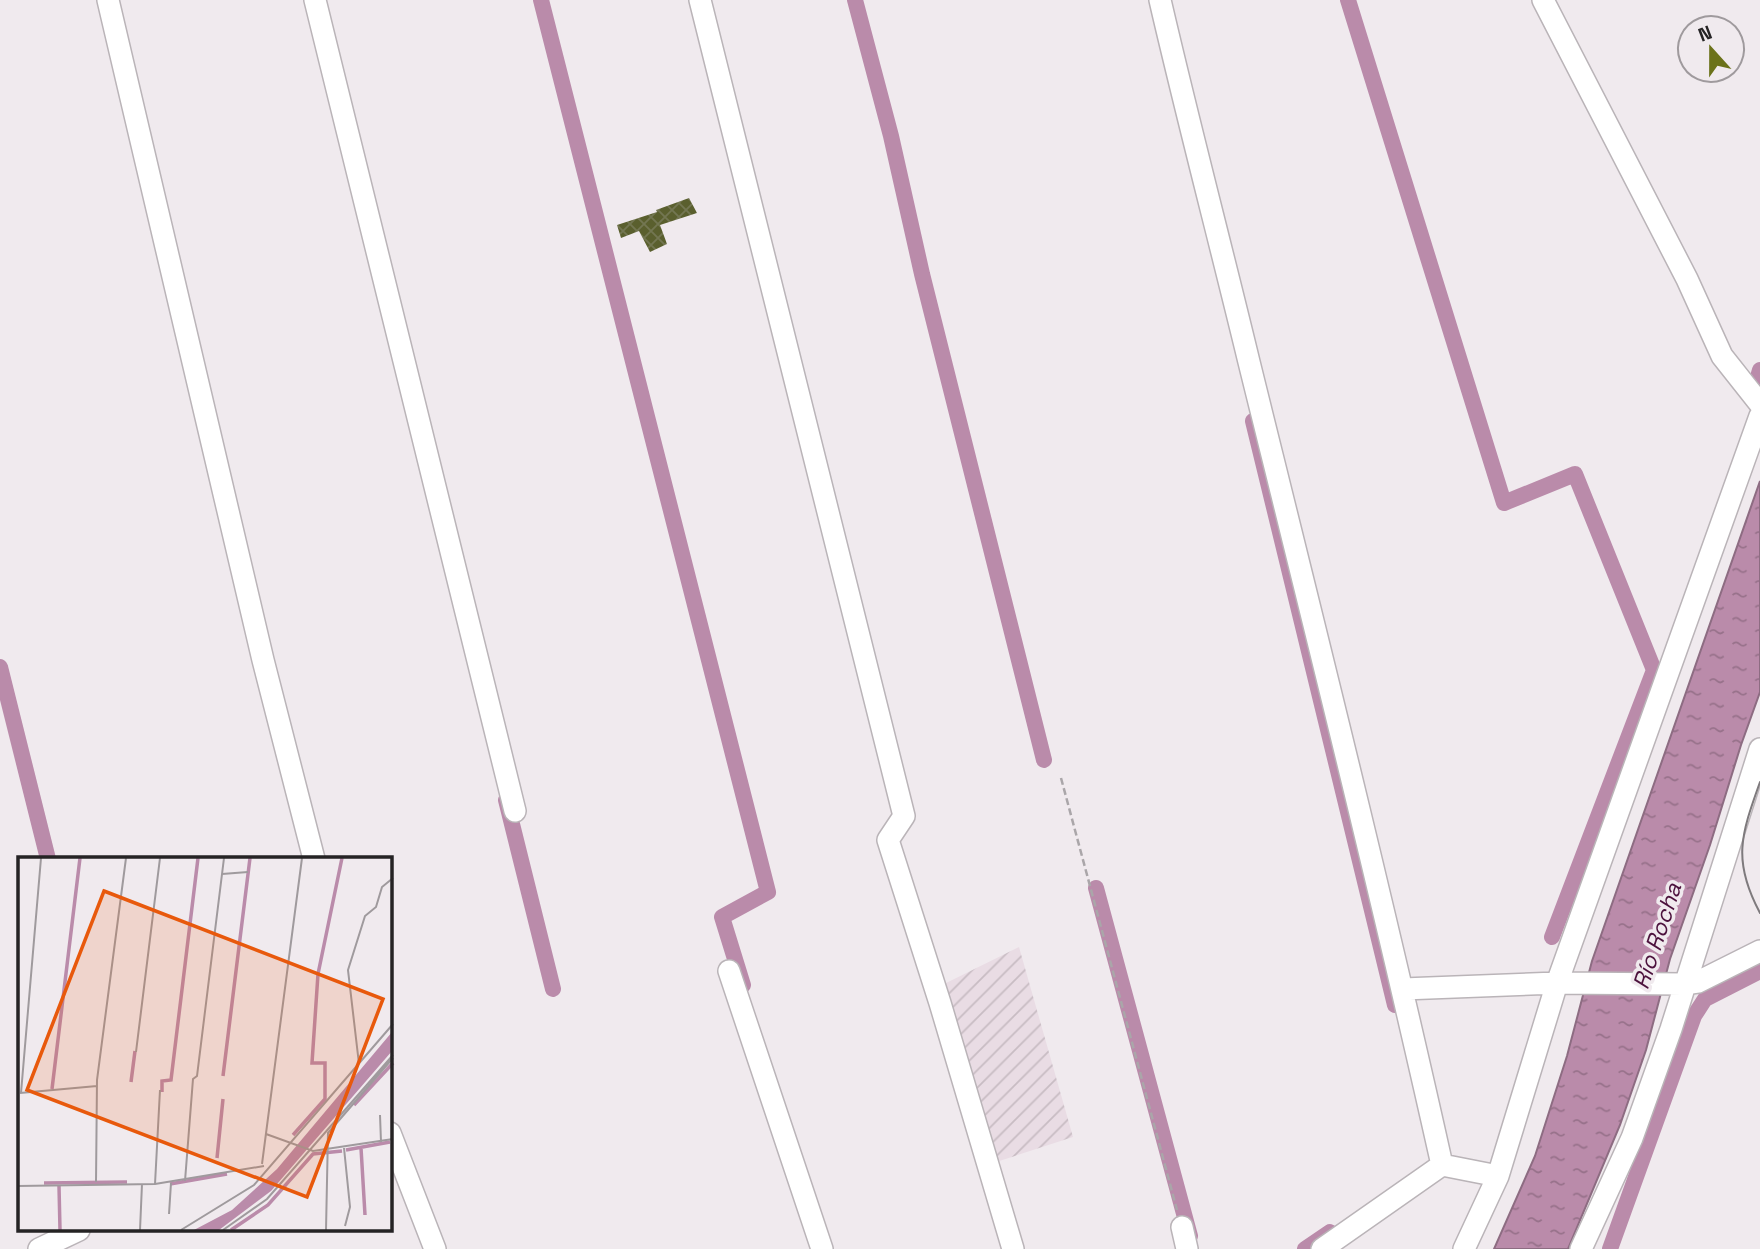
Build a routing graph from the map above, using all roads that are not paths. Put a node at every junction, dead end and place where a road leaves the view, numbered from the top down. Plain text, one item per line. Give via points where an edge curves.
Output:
1 (108, 0) edge
2 (315, 0) edge
3 (700, 0) edge
4 (1160, 0) edge
5 (1543, 0) edge
6 (1760, 404) edge
7 (1760, 416) edge
8 (1760, 749) edge
9 (515, 811) dead end
10 (313, 857) edge
11 (1760, 951) edge
12 (729, 971) dead end
13 (1561, 983) junction
14 (1677, 985) junction
15 (1403, 989) junction
16 (392, 1138) edge
17 (1442, 1165) junction
18 (1498, 1176) junction
19 (1182, 1227) road end
20 (75, 1232) edge
21 (39, 1249) edge
22 (435, 1249) edge
23 (821, 1249) edge
24 (1013, 1249) edge
25 (1187, 1249) edge
26 (1322, 1249) edge
27 (1464, 1249) edge
28 (1581, 1249) edge

1 - 10 street via 262,660
2 - 9 street
3 - 24 street via 904,816 888,840
4 - 15 street
5 - 6 street via 1722,356
7 - 13 street
8 - 14 street
11 - 14 street via 1698,982
12 - 23 street
13 - 14 street
13 - 15 street
13 - 18 street
14 - 28 street via 1671,1030 1632,1138
15 - 17 street
16 - 22 street
17 - 18 street
17 - 26 street
18 - 27 street
19 - 25 street
20 - 21 street

